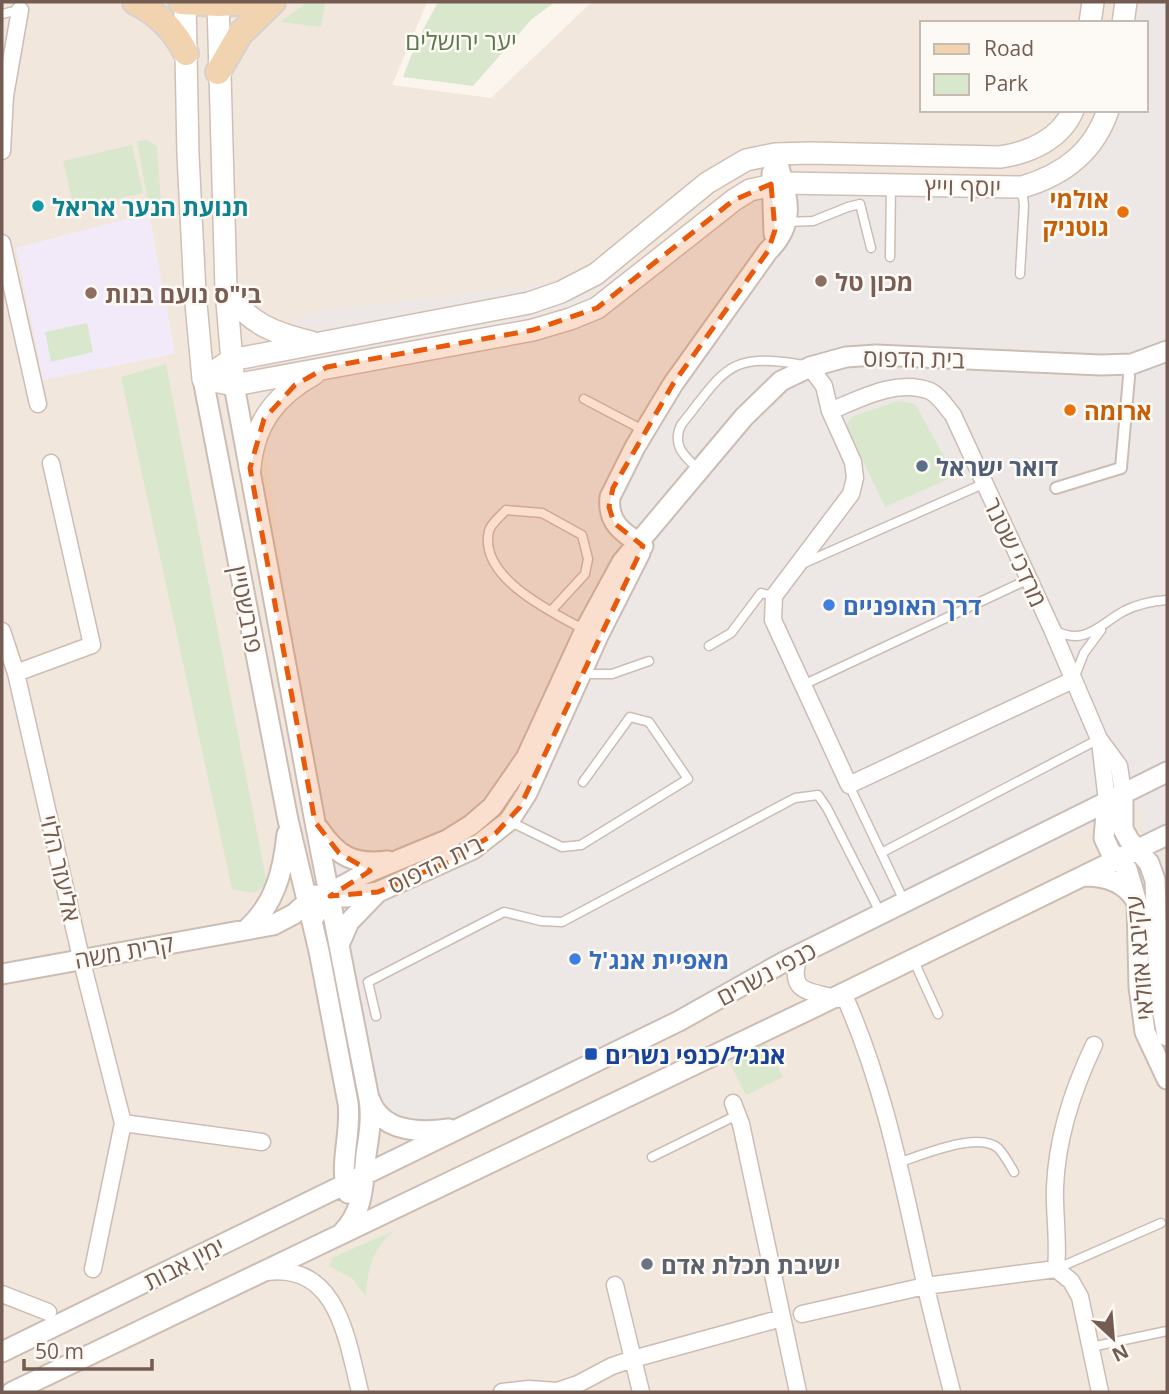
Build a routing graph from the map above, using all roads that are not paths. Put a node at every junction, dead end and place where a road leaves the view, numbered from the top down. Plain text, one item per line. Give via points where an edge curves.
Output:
1 (135, 2) edge
2 (184, 2) edge
3 (252, 2) edge
4 (273, 2) edge
5 (1093, 2) edge
6 (1126, 2) edge
7 (218, 3) edge
8 (21, 6) edge
9 (2, 14) edge
10 (1090, 21) edge
11 (1123, 21) edge
12 (186, 53) junction
13 (218, 72) junction
14 (3, 96) edge
15 (1072, 112) edge
16 (1107, 112) edge
17 (2, 151) edge
18 (775, 154) junction
19 (777, 184) junction
20 (891, 185) junction
21 (1022, 187) junction
22 (787, 222) junction
23 (2, 244) edge
24 (870, 248) dead end
25 (768, 251) junction
26 (890, 257) dead end
27 (1020, 274) dead end
28 (226, 290) junction
29 (320, 344) junction
30 (1167, 351) edge
31 (231, 360) junction
32 (1128, 364) junction
33 (810, 366) junction
34 (327, 367) junction
35 (203, 379) junction
36 (234, 385) junction
37 (584, 399) dead end
38 (38, 404) dead end
39 (830, 411) junction
40 (645, 431) junction
41 (51, 463) dead end
42 (250, 468) junction
43 (698, 469) junction
44 (983, 484) junction
45 (1056, 488) dead end
46 (642, 540) junction
47 (796, 566) junction
48 (1029, 579) junction
49 (774, 596) junction
50 (1167, 600) edge
51 (551, 611) junction
52 (1105, 625) junction
53 (585, 629) junction
54 (1052, 629) junction
55 (2, 631) edge
56 (709, 646) dead end
57 (649, 661) dead end
58 (16, 673) junction
59 (580, 674) junction
60 (1073, 680) junction
61 (803, 685) junction
62 (1100, 739) junction
63 (1167, 772) edge
64 (583, 782) dead end
65 (849, 785) junction
66 (1115, 797) junction
67 (288, 820) junction
68 (509, 821) junction
69 (315, 822) junction
70 (1167, 835) edge
71 (1138, 850) junction
72 (881, 853) junction
73 (1118, 859) junction
74 (403, 860) junction
75 (1167, 864) edge
76 (1083, 876) junction
77 (378, 892) junction
78 (316, 895) junction
79 (1157, 895) junction
80 (905, 903) junction
81 (1137, 903) junction
82 (881, 914) junction
83 (255, 928) junction
84 (339, 945) junction
85 (319, 951) junction
86 (800, 954) junction
87 (81, 958) junction
88 (913, 959) junction
89 (2, 974) edge
90 (843, 1000) junction
91 (938, 1014) dead end
92 (376, 1016) dead end
93 (1167, 1036) edge
94 (1094, 1045) dead end
95 (1167, 1079) edge
96 (369, 1099) junction
97 (736, 1109) joint
98 (123, 1124) junction
99 (467, 1126) junction
100 (262, 1142) dead end
101 (652, 1157) dead end
102 (900, 1162) junction
103 (1014, 1172) dead end
104 (365, 1174) junction
105 (345, 1183) junction
106 (365, 1213) junction
107 (1161, 1223) dead end
108 (93, 1269) dead end
109 (1056, 1269) junction
110 (261, 1272) junction
111 (615, 1285) dead end
112 (925, 1286) junction
113 (2, 1294) edge
114 (48, 1312) dead end
115 (802, 1314) dead end
116 (782, 1318) junction
117 (1167, 1331) edge
118 (1091, 1347) junction
119 (2, 1352) edge
120 (633, 1359) junction
121 (359, 1390) edge
122 (12, 1392) edge
123 (342, 1392) edge
124 (507, 1392) edge
125 (641, 1392) edge
126 (798, 1392) edge
127 (952, 1392) edge
128 (1100, 1392) edge

1 - 12 main road via 161,20
2 - 7 main road, פרבשטיין
2 - 12 main road, פרבשטיין
3 - 7 main road
4 - 13 main road via 240,34
5 - 10 main road
6 - 11 main road
7 - 13 main road, פרבשטיין
8 - 9 lane
8 - 14 street
12 - 35 main road, פרבשטיין via 195,293
13 - 28 main road, פרבשטיין
14 - 17 street
15 - 18 main road, יוסף וייץ via 1045,142 1008,156
16 - 21 main road, יוסף וייץ via 1083,155 1071,166
18 - 19 street
18 - 29 main road, יוסף וייץ via 732,167 596,274 561,292 529,303
19 - 20 main road, יוסף וייץ
19 - 22 street
19 - 25 street via 775,230
19 - 34 main road via 734,200 597,308 570,319 533,330
20 - 21 main road, יוסף וייץ
20 - 26 lane
21 - 27 lane
22 - 24 lane via 813,221 860,204
22 - 25 street
23 - 38 street
25 - 40 street
28 - 29 main road via 256,323
28 - 31 main road, פרבשטיין
29 - 31 main road, יוסף וייץ
30 - 32 street, בית הדפוס
31 - 35 main road
31 - 36 main road, פרבשטיין
32 - 33 street, בית הדפוס via 876,355
32 - 45 street via 1121,468
33 - 39 street via 824,386
33 - 43 street, בית הדפוס via 781,381
33 - 43 lane via 755,360 738,363 723,374 677,434 680,450
34 - 36 main road
34 - 42 main road via 295,385 268,411 255,438
35 - 36 main road
35 - 67 street, פרבשטיין
36 - 42 street, פרבשטיין
37 - 40 lane
39 - 44 street, מרדכי שטנר via 897,388 932,392 953,415
39 - 47 street via 853,462 855,478 850,494
40 - 46 street via 615,483 614,501
41 - 58 street via 92,645
42 - 69 street, פרבשטיין
43 - 46 street, בית הדפוס
44 - 47 lane
44 - 48 street, מרדכי שטנר
46 - 53 street, בית הדפוס via 612,578
46 - 59 street, בית הדפוס
47 - 49 street
48 - 54 street, מרדכי שטנר
48 - 61 lane
49 - 56 lane via 761,593 730,633
49 - 61 street via 773,621
50 - 52 lane via 1123,612
51 - 51 lane via 500,572 488,552 489,528 506,510 542,513 582,535 588,559 585,573
51 - 53 lane
52 - 54 lane via 1073,636
52 - 60 lane via 1084,653
53 - 74 street, בית הדפוס via 526,758 507,788 471,825
54 - 60 street, מרדכי שטנר
55 - 58 street, אליעזר הלוי
57 - 59 lane via 612,674
58 - 87 street, אליעזר הלוי
59 - 68 street, בית הדפוס via 527,793
60 - 62 street, מרדכי שטנר
60 - 65 street
61 - 65 street
62 - 66 street, מרדכי שטנר
62 - 72 lane
63 - 66 street, כנפי נשרים
64 - 68 lane via 630,717 649,722 688,779 581,845 562,847
65 - 72 lane
66 - 71 street, עקיבא אזולאי via 1122,826
66 - 73 street, עקיבא אזולאי via 1104,838
66 - 80 street, כנפי נשרים
67 - 78 street, פרבשטיין
67 - 83 street via 274,894
68 - 77 street, בית הדפוס via 473,849
69 - 74 street via 347,858
69 - 78 street, פרבשטיין
70 - 71 street, כנפי נשרים
71 - 73 street, כנפי נשרים
71 - 79 street, עקיבא אזולאי via 1152,868
72 - 80 lane
73 - 76 street, כנפי נשרים
73 - 81 street, עקיבא אזולאי via 1130,874
74 - 78 street, בית הדפוס
75 - 79 street
76 - 81 street via 1116,882
76 - 88 street, כנפי נשרים
77 - 78 street, בית הדפוס
77 - 84 street via 349,922
78 - 83 street, קרית משה via 290,917
78 - 84 street, פרבשטיין
78 - 85 street, פרבשטיין
79 - 93 street, עקיבא אזולאי via 1159,992
80 - 82 street, כנפי נשרים
81 - 95 street, עקיבא אזולאי via 1141,1010 1152,1050
82 - 86 street, כנפי נשרים
82 - 92 lane via 823,801 818,795 795,798 562,922 504,912 368,982
83 - 85 street via 298,931
83 - 87 street, קרית משה
84 - 96 street, פרבשטיין
85 - 105 street, פרבשטיין via 348,1108
86 - 90 street via 796,971 801,987 811,994
86 - 99 street, כנפי נשרים via 679,1021
87 - 89 street, קרית משה
87 - 98 street, אליעזר הלוי
88 - 90 street, כנפי נשרים
88 - 91 lane
90 - 102 street via 878,1083
90 - 106 street, כנפי נשרים
94 - 109 street via 1061,1139 1055,1187
96 - 99 street via 379,1116 396,1126 433,1131
96 - 104 street, פרבשטיין
97 - 101 lane
97 - 116 street
98 - 100 street
98 - 108 street, אליעזר הלוי
99 - 104 street, כנפי נשרים
102 - 103 lane via 967,1142 983,1142 998,1148
102 - 112 street
104 - 105 street, ימין אבות
104 - 106 street, פרבשטיין
105 - 106 street via 349,1196
105 - 119 street, ימין אבות
106 - 110 street, ימין אבות via 341,1234
107 - 109 lane
109 - 112 street
109 - 118 street via 1076,1289
110 - 121 street via 298,1273 326,1292 338,1315
110 - 122 street, ימין אבות
111 - 120 street
112 - 115 street
112 - 127 street
113 - 114 street
116 - 120 street
116 - 126 street
117 - 118 lane
118 - 128 street
120 - 124 street via 557,1391
120 - 125 street
121 - 123 street

